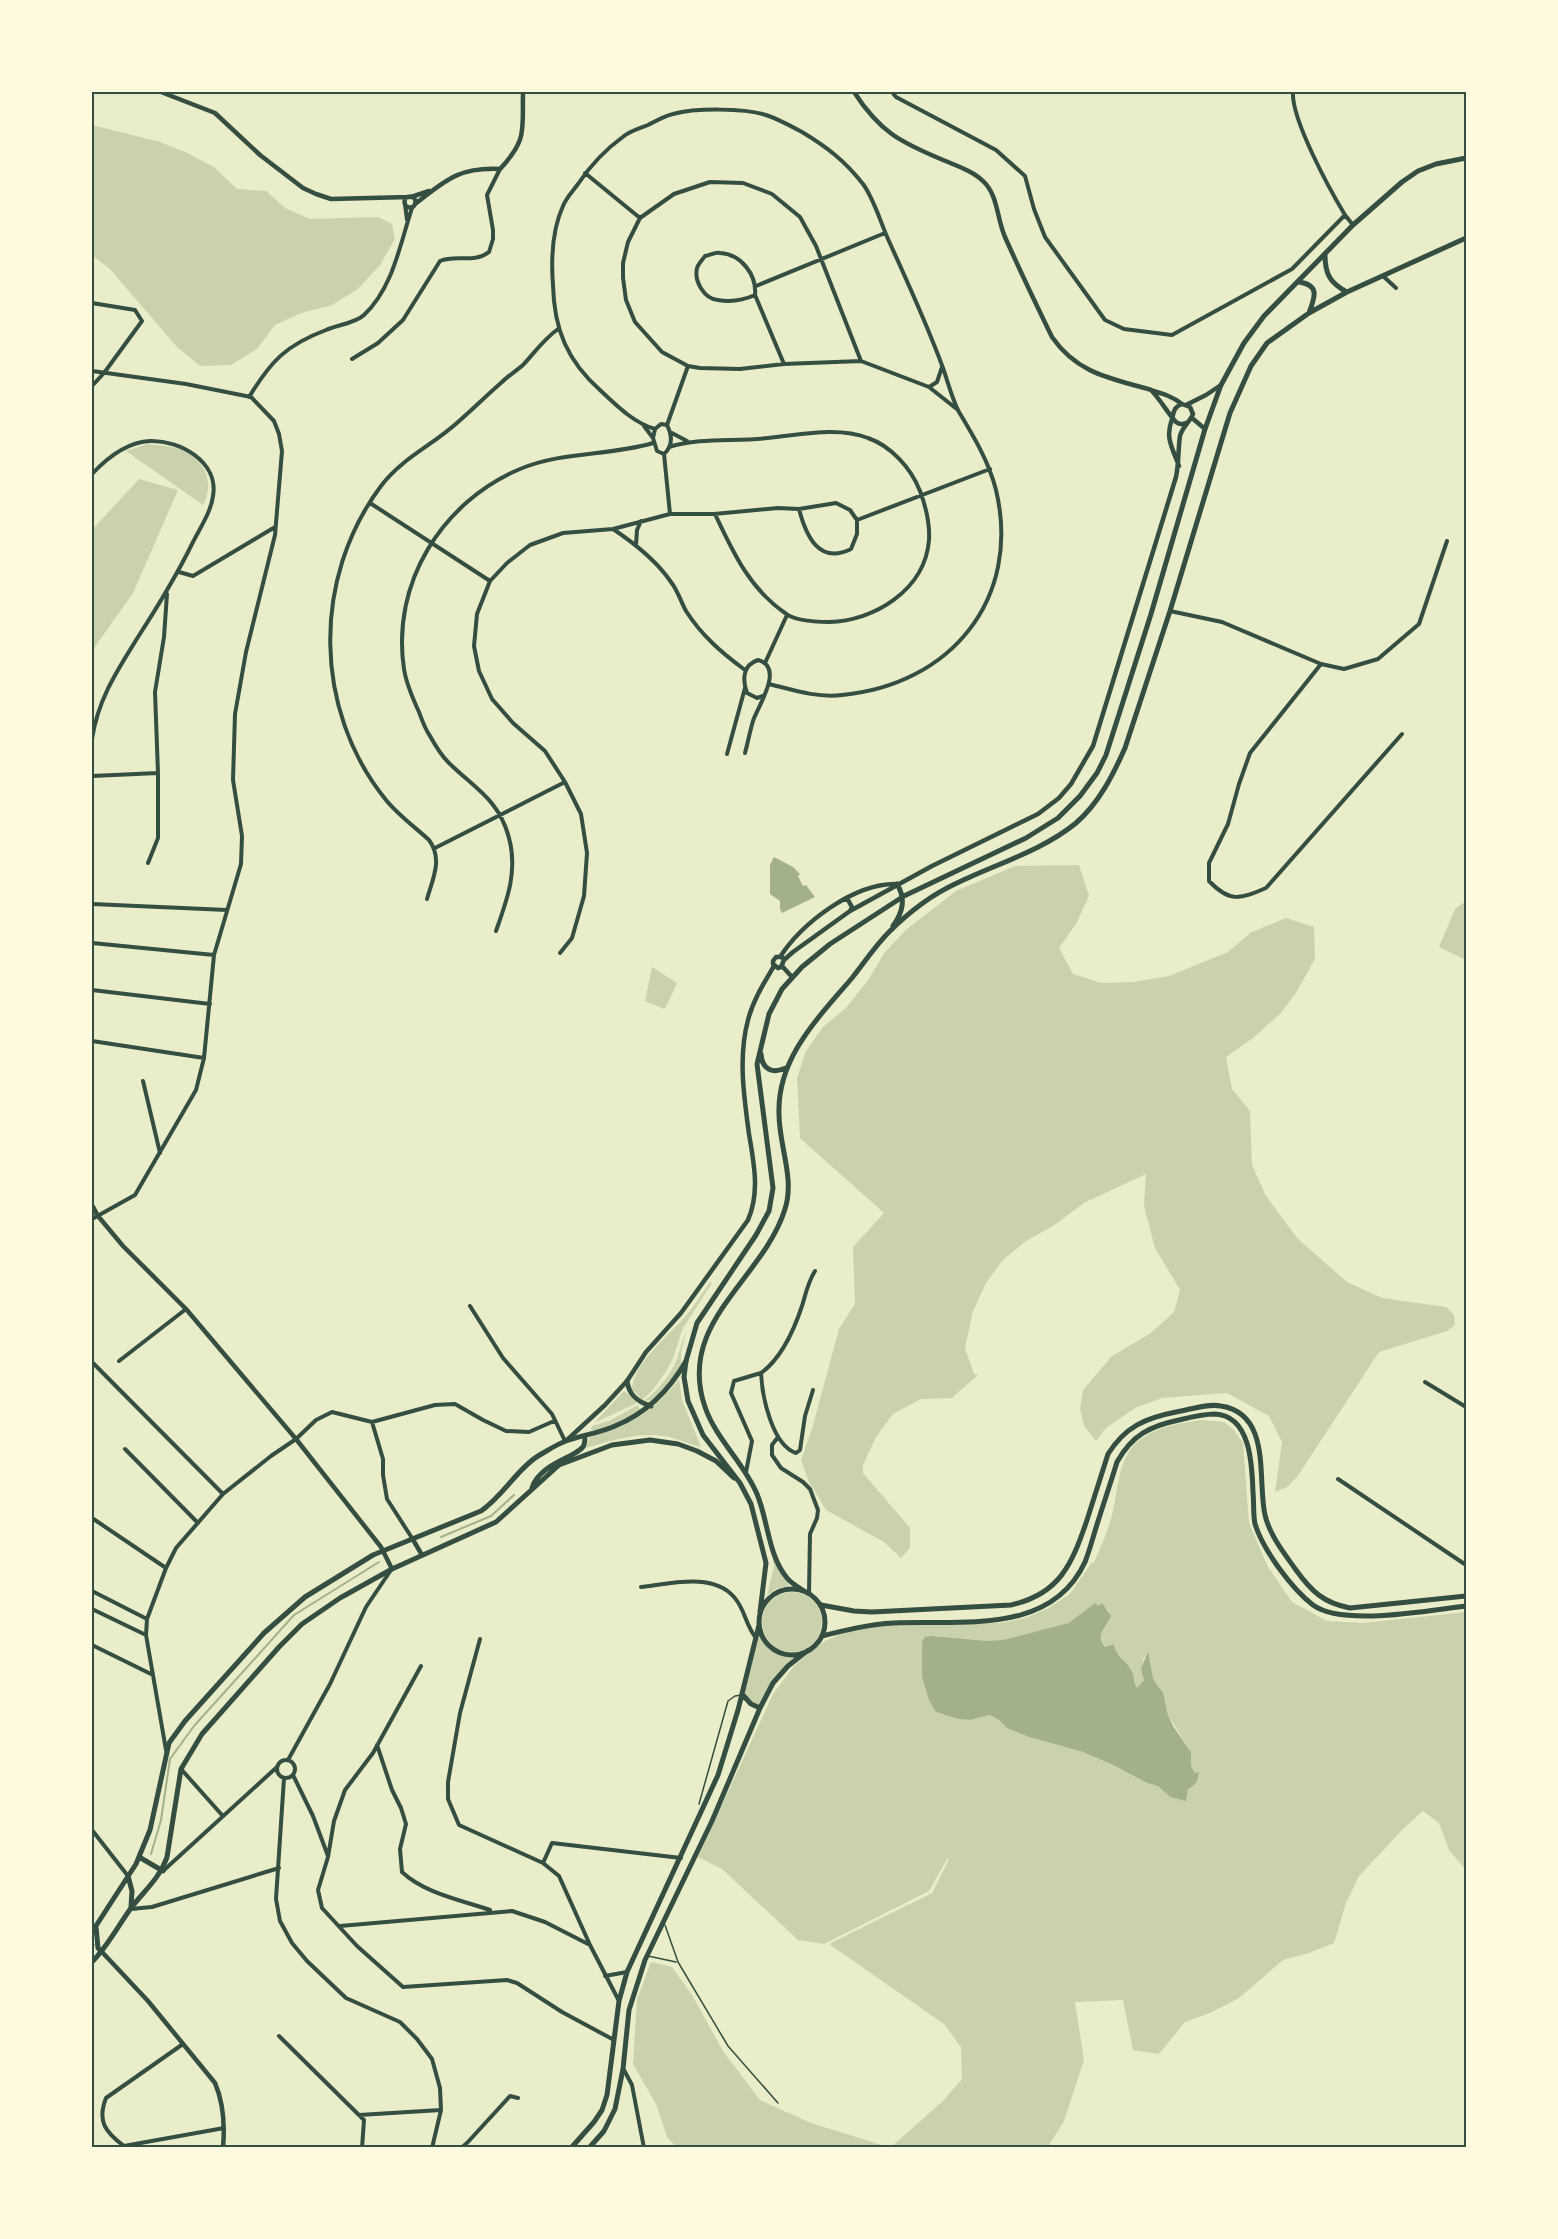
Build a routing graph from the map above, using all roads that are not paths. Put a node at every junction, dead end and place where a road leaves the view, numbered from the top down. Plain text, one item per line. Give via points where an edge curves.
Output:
1 (161, 92) edge
2 (523, 92) edge
3 (854, 92) edge
4 (892, 92) edge
5 (1293, 92) edge
6 (1467, 158) edge
7 (500, 168) junction
8 (585, 173) junction
9 (435, 189) junction
10 (389, 196) junction
11 (410, 197) junction
12 (405, 204) junction
13 (413, 206) junction
14 (1344, 215) junction
15 (640, 218) junction
16 (407, 220) junction
17 (1353, 225) junction
18 (885, 233) junction
19 (1467, 238) edge
20 (1325, 255) junction
21 (820, 258) junction
22 (1383, 275) junction
23 (1299, 282) junction
24 (756, 286) junction
25 (1396, 288) dead end
26 (1347, 292) junction
27 (755, 295) junction
28 (92, 303) edge
29 (1309, 313) junction
30 (558, 329) junction
31 (352, 359) dead end
32 (861, 361) junction
33 (784, 364) junction
34 (688, 366) junction
35 (942, 366) junction
36 (92, 371) edge
37 (104, 373) junction
38 (1221, 385) junction
39 (92, 386) edge
40 (929, 387) junction
41 (1150, 390) junction
42 (249, 397) junction
43 (1184, 404) junction
44 (958, 410) junction
45 (1173, 416) junction
46 (1192, 418) junction
47 (1186, 423) junction
48 (643, 425) junction
49 (667, 425) junction
50 (655, 429) junction
51 (1205, 429) junction
52 (670, 432) junction
53 (653, 440) junction
54 (688, 441) junction
55 (669, 447) junction
56 (664, 454) junction
57 (1179, 466) junction
58 (990, 469) junction
59 (92, 474) edge
60 (921, 495) junction
61 (370, 503) junction
62 (799, 509) junction
63 (670, 514) junction
64 (714, 514) junction
65 (857, 520) junction
66 (641, 521) junction
67 (276, 526) junction
68 (613, 529) junction
69 (1447, 541) dead end
70 (430, 543) junction
71 (636, 546) junction
72 (179, 572) junction
73 (490, 581) junction
74 (167, 591) junction
75 (1170, 610) junction
76 (787, 615) junction
77 (765, 663) junction
78 (1321, 664) junction
79 (745, 670) junction
80 (769, 684) junction
81 (745, 687) junction
82 (763, 696) junction
83 (1402, 734) dead end
84 (92, 740) edge
85 (745, 753) dead end
86 (727, 754) dead end
87 (158, 774) junction
88 (92, 776) edge
89 (565, 782) junction
90 (500, 814) junction
91 (435, 848) junction
92 (148, 863) dead end
93 (897, 884) junction
94 (904, 896) junction
95 (427, 898) dead end
96 (844, 899) junction
97 (92, 904) edge
98 (227, 910) junction
99 (850, 911) junction
100 (496, 931) dead end
101 (889, 933) junction
102 (92, 942) edge
103 (560, 953) dead end
104 (214, 955) junction
105 (782, 961) junction
106 (774, 966) junction
107 (792, 977) junction
108 (92, 990) edge
109 (210, 1004) junction
110 (92, 1041) edge
111 (760, 1050) junction
112 (204, 1058) junction
113 (786, 1068) junction
114 (143, 1081) dead end
115 (160, 1153) junction
116 (92, 1205) edge
117 (98, 1216) junction
118 (92, 1219) edge
119 (815, 1271) dead end
120 (470, 1306) dead end
121 (186, 1309) junction
122 (119, 1361) dead end
123 (92, 1362) edge
124 (686, 1362) junction
125 (760, 1373) junction
126 (627, 1381) junction
127 (1425, 1382) dead end
128 (813, 1390) dead end
129 (651, 1406) junction
130 (1467, 1407) edge
131 (554, 1421) junction
132 (372, 1422) junction
133 (588, 1422) junction
134 (585, 1436) junction
135 (777, 1437) junction
136 (296, 1439) junction
137 (565, 1441) junction
138 (125, 1449) dead end
139 (746, 1473) junction
140 (1338, 1479) dead end
141 (740, 1483) junction
142 (532, 1489) junction
143 (223, 1494) junction
144 (92, 1518) edge
145 (198, 1523) junction
146 (412, 1538) junction
147 (383, 1550) junction
148 (422, 1555) junction
149 (1467, 1565) edge
150 (166, 1568) junction
151 (392, 1569) junction
152 (640, 1587) dead end
153 (92, 1591) edge
154 (806, 1592) junction
155 (1467, 1596) edge
156 (821, 1605) junction
157 (1467, 1606) edge
158 (92, 1609) edge
159 (760, 1612) junction
160 (147, 1619) junction
161 (759, 1625) junction
162 (146, 1635) junction
163 (822, 1636) junction
164 (756, 1638) junction
165 (480, 1639) dead end
166 (92, 1645) edge
167 (807, 1651) junction
168 (421, 1666) dead end
169 (153, 1676) junction
170 (742, 1695) junction
171 (760, 1708) junction
172 (377, 1745) junction
173 (166, 1755) junction
174 (288, 1760) junction
175 (277, 1767) junction
176 (181, 1769) junction
177 (293, 1775) junction
178 (284, 1778) junction
179 (699, 1804) dead end
180 (222, 1815) junction
181 (92, 1830) edge
182 (139, 1857) junction
183 (328, 1857) junction
184 (681, 1858) junction
185 (543, 1863) junction
186 (279, 1868) junction
187 (163, 1871) junction
188 (128, 1876) junction
189 (131, 1909) junction
190 (493, 1911) junction
191 (663, 1920) junction
192 (339, 1926) junction
193 (94, 1930) edge
194 (590, 1945) junction
195 (102, 1952) junction
196 (647, 1955) junction
197 (92, 1962) edge
198 (678, 1962) junction
199 (627, 1972) junction
200 (605, 1976) junction
201 (619, 2001) junction
202 (279, 2036) dead end
203 (614, 2040) junction
204 (183, 2044) junction
205 (623, 2069) junction
206 (518, 2098) dead end
207 (778, 2103) dead end
208 (441, 2110) junction
209 (358, 2115) junction
210 (225, 2128) junction
211 (224, 2148) edge
212 (362, 2148) edge
213 (432, 2148) edge
214 (461, 2148) edge
215 (571, 2148) edge
216 (589, 2148) edge
217 (644, 2148) edge

1 - 10 street via 214,113 260,155 309,191 331,199
2 - 7 street via 522,136 516,152
3 - 41 street via 886,131 909,146 970,172 987,185 1004,235 1062,351 1092,372
4 - 14 street via 996,150 1025,176 1045,237 1105,320 1124,329 1172,335 1292,269
5 - 14 street via 1292,102 1308,141
6 - 17 main road via 1418,171
7 - 9 street via 468,170
7 - 31 street via 487,195 493,230 489,252 474,260 440,261 403,320 378,343
8 - 15 street
8 - 18 street via 626,134 673,114 716,110 764,114 837,154 865,187
8 - 30 street via 563,205 554,233 552,274
9 - 11 street
9 - 13 street
10 - 11 street
10 - 12 street
11 - 12 street
11 - 13 street via 415,200
12 - 13 street
12 - 16 street
13 - 16 street
14 - 17 street
15 - 21 street via 674,194 710,182 743,183 772,194 800,218
15 - 34 street via 623,263 626,300 635,322 662,352
16 - 42 street via 385,290 363,317 288,348 262,375
17 - 20 main road
18 - 21 street
18 - 35 street
19 - 22 main road
20 - 23 main road
20 - 26 main road via 1329,279
21 - 24 street
21 - 32 street
22 - 25 street
22 - 26 main road
23 - 29 main road via 1308,283 1314,290
23 - 38 main road via 1264,316
24 - 27 street
24 - 27 street via 746,266 735,256 719,252 705,256 697,267 698,282 704,293 715,300
26 - 29 main road
27 - 33 street
28 - 37 street via 135,310 142,321
29 - 75 main road via 1268,343 1246,375 1230,412
30 - 48 street via 578,367 597,388
30 - 61 street via 456,424 412,454
32 - 33 street
32 - 40 street
33 - 34 street via 740,369
34 - 49 street
35 - 40 street via 937,382
35 - 44 street
36 - 37 street
37 - 39 street
37 - 42 street
38 - 43 street
38 - 51 main road
40 - 44 street
41 - 43 street
41 - 45 street
42 - 67 street via 274,421 279,434 282,451
43 - 45 street via 1173,410
43 - 46 street via 1192,410
44 - 58 street
45 - 47 street via 1180,424
45 - 57 street via 1167,430
46 - 47 street
46 - 51 street
47 - 57 street via 1180,437
48 - 50 street
48 - 53 street
49 - 50 street
49 - 52 street
50 - 53 street
51 - 94 main road via 1151,614 1097,773 1069,809 1048,825
52 - 54 street
52 - 55 street
53 - 56 street via 657,451
53 - 70 street via 637,448 550,458 500,478 471,498
54 - 55 street
54 - 60 street via 848,432 892,451 916,481
55 - 56 street
56 - 63 street
57 - 93 street via 1093,746 1082,768 1059,798 1038,814
58 - 60 street
58 - 80 street via 1001,523 1000,558 993,591 975,624 945,657 901,681 871,691 838,696
59 - 72 street via 105,460 129,446 150,441 167,443 200,458 208,469 214,494
60 - 65 street
60 - 76 street via 928,514 929,541 914,580 894,600 848,622 820,622
61 - 70 street
61 - 91 street via 355,527 334,587 330,616 334,683 342,718 369,775 386,800
62 - 64 street
62 - 65 street via 836,503 850,510
62 - 65 street via 816,548 829,554 851,549
63 - 64 street
63 - 66 street
64 - 76 street via 750,581
66 - 68 street
66 - 71 street
67 - 72 street via 193,576
67 - 98 street via 235,714 233,780 242,836 241,864
68 - 71 street
68 - 73 street via 563,533 530,544
69 - 78 street via 1419,624 1378,659 1344,669
70 - 73 street
70 - 90 street via 407,597 402,638 404,671 428,734 447,761 479,788
71 - 79 street via 673,583 699,630
72 - 74 street
73 - 89 street via 477,614 474,646 479,671 492,699 545,751
74 - 84 street via 102,697
74 - 87 street via 155,692
75 - 78 street via 1222,622
75 - 101 main road via 1125,748 1088,809 1062,833 938,893
76 - 77 street
77 - 79 street via 752,662
77 - 80 street via 770,672
78 - 83 street via 1251,753 1228,824 1209,862 1209,881 1221,893 1242,898 1266,888
79 - 81 street
80 - 82 street
81 - 82 street via 751,696
81 - 86 street
82 - 85 street
87 - 88 street
87 - 92 street via 158,838
89 - 90 street
89 - 103 street via 580,814 587,853 584,896 572,938
90 - 91 street
90 - 100 street via 513,868
91 - 95 street via 437,865
93 - 94 main road
93 - 96 street
93 - 99 street
94 - 101 main road
94 - 107 main road via 830,944
96 - 99 street via 852,906
96 - 105 street via 804,929
97 - 98 street
98 - 104 street
99 - 105 street
101 - 113 main road via 804,1035
102 - 104 street
104 - 109 street
105 - 106 street via 778,968
105 - 106 street via 774,959
105 - 107 street
106 - 126 street via 748,1019 742,1053 755,1174 753,1209 681,1313 646,1352
107 - 111 main road via 769,1014
108 - 109 street
109 - 112 street
110 - 112 street
111 - 113 main road via 766,1068
111 - 124 main road via 757,1064 772,1202 756,1235 697,1323
112 - 115 street via 196,1090
113 - 139 main road via 778,1116 789,1180 786,1207 770,1243 715,1318 701,1353 701,1392 706,1409
114 - 115 street
115 - 117 street via 135,1195
116 - 117 street
117 - 118 street
117 - 121 street
119 - 125 street via 788,1339 772,1365
120 - 131 street via 503,1358
121 - 122 street
121 - 136 street
123 - 143 street
124 - 129 main road
124 - 141 main road via 688,1401 696,1420
125 - 135 street
125 - 139 street via 731,1386 752,1441
126 - 129 main road via 636,1400
126 - 133 street
127 - 130 street
128 - 135 street via 800,1450 792,1452
129 - 134 main road via 614,1427
131 - 132 street via 529,1432 506,1431 455,1404 435,1405
131 - 137 street
132 - 136 street via 332,1412 316,1420
132 - 146 street via 383,1459 387,1499
133 - 134 street
133 - 137 street
134 - 137 main road
134 - 142 main road via 579,1451 547,1468
135 - 154 street via 772,1455 781,1468 810,1490 818,1510 810,1534
136 - 143 street
136 - 147 street
137 - 146 main road via 528,1463 496,1501 481,1511
138 - 145 street
139 - 154 main road via 763,1508 777,1561 789,1581
140 - 149 street
141 - 142 main road via 698,1451 650,1440 612,1445 559,1465
141 - 159 main road via 751,1504 766,1563
142 - 148 main road via 496,1522
143 - 145 street
144 - 150 street
145 - 150 street via 176,1548
146 - 147 main road
146 - 148 street
147 - 151 street
147 - 173 main road via 289,1609 185,1721 169,1743
148 - 151 main road
150 - 160 street
151 - 174 street via 366,1607
151 - 176 main road via 302,1624 222,1709
152 - 164 street via 691,1581 724,1588 742,1608 747,1628
153 - 160 street
154 - 156 main road
154 - 159 main road via 777,1592
155 - 156 main road via 1350,1608 1332,1605 1321,1598 1273,1538 1265,1515 1254,1429 1233,1410 1219,1405 1167,1414 1135,1425 1118,1438 1108,1454 1072,1561 1055,1584 1029,1601 872,1612
156 - 163 main road via 825,1620
157 - 163 main road via 1346,1617 1314,1606 1287,1579 1263,1542 1255,1522 1248,1443 1240,1428 1230,1418 1209,1414 1168,1422 1140,1434 1125,1447 1085,1562 1065,1592 1047,1604 1001,1620 891,1623
158 - 162 street
159 - 161 main road
160 - 162 street
161 - 164 main road
161 - 167 main road via 776,1651
162 - 169 street
163 - 167 main road
164 - 170 main road
165 - 185 street via 455,1732 448,1799 459,1826
166 - 169 street
167 - 171 main road via 773,1683
168 - 172 street
169 - 173 street
170 - 171 main road
170 - 179 lane via 728,1701
170 - 184 main road via 718,1775
171 - 191 main road via 712,1821
172 - 183 street via 345,1790 334,1821
172 - 190 street via 405,1824 400,1849 402,1872 423,1886
173 - 182 main road via 150,1830
174 - 175 street via 279,1762
174 - 177 street via 294,1765
175 - 178 street
175 - 180 street
176 - 180 street
176 - 187 main road
177 - 178 street
177 - 183 street
178 - 186 street
180 - 187 street
181 - 188 street
182 - 187 main road
182 - 188 main road
183 - 192 street via 318,1890 322,1908
184 - 185 street via 552,1843
184 - 199 main road
185 - 194 street via 559,1876
186 - 189 street via 152,1907
186 - 208 street via 276,1899 280,1921 292,1943 346,1998 400,2022 417,2039 432,2060
187 - 189 main road
188 - 189 main road
188 - 193 main road
189 - 195 main road
190 - 192 street
190 - 194 street via 512,1911 544,1922
191 - 196 main road
191 - 198 lane
192 - 203 street via 403,1987 507,1980
193 - 195 main road
194 - 200 street
195 - 197 main road
195 - 204 street
196 - 198 lane
196 - 205 main road via 629,2010
198 - 207 lane via 728,2046
199 - 200 street
199 - 201 main road
200 - 201 street
201 - 203 main road
202 - 209 street
203 - 215 main road via 602,2110
204 - 210 street via 215,2083
204 - 210 street via 106,2098 102,2121 124,2146
205 - 216 main road via 611,2120
205 - 217 street via 632,2085
206 - 214 street via 510,2096
208 - 209 street
208 - 213 street
209 - 212 street via 364,2120
210 - 211 street

